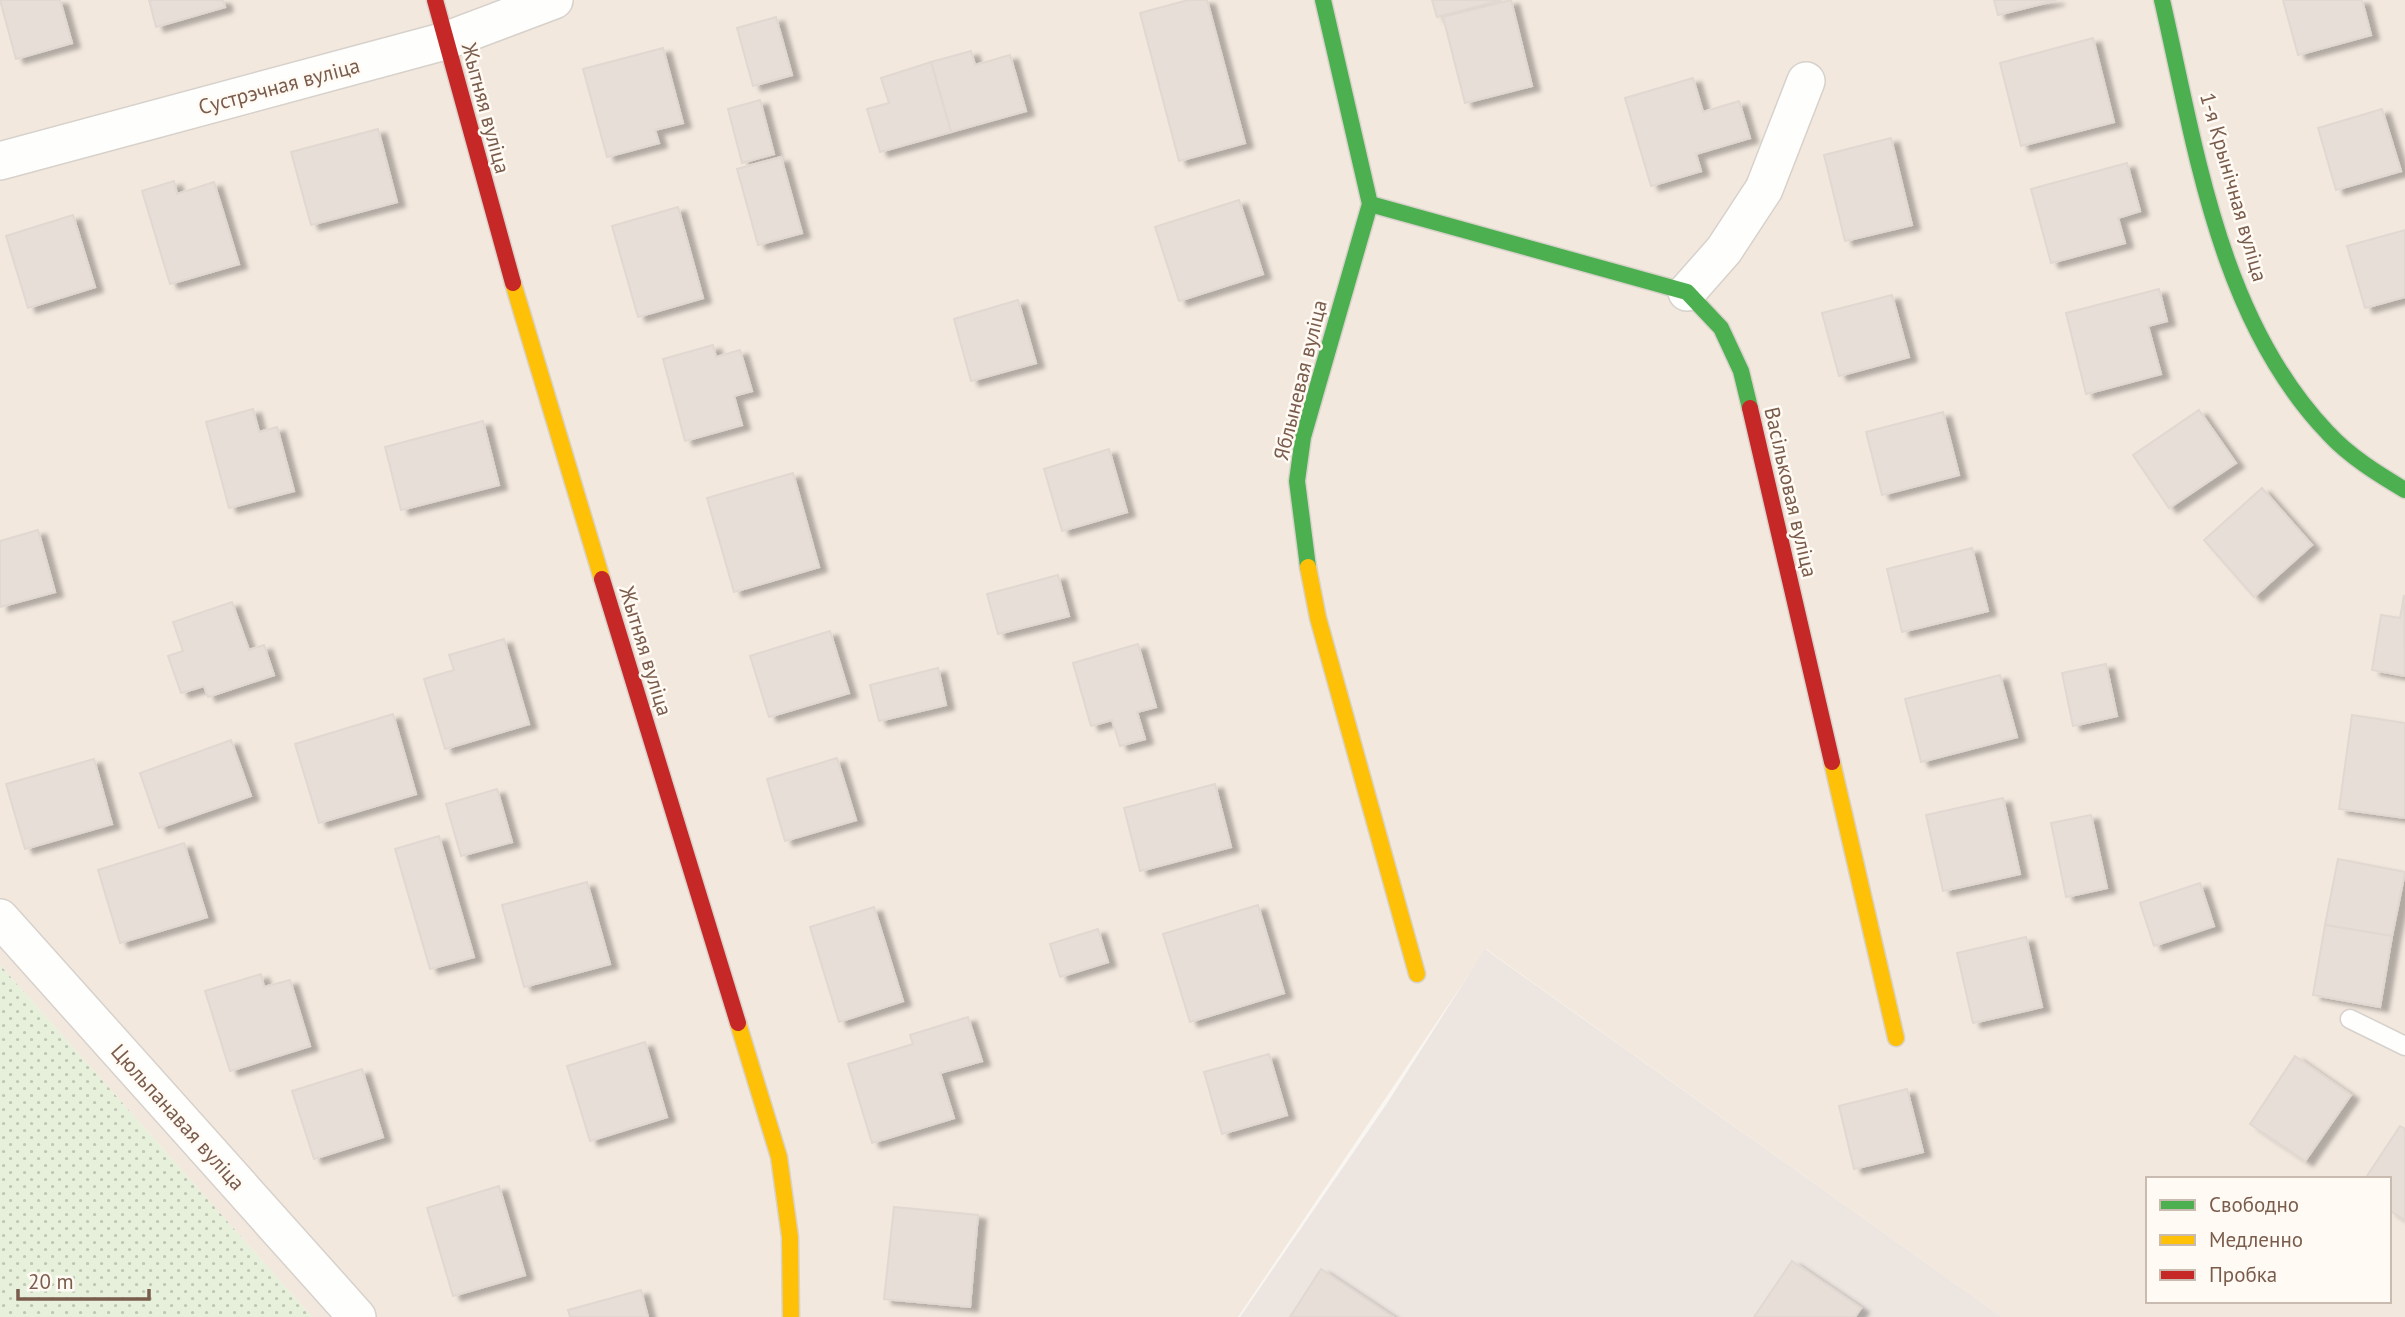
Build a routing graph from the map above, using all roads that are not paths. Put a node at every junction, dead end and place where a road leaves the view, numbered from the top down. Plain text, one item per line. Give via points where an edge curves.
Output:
1 (435, 0) edge
2 (554, 0) edge
3 (1323, 0) edge
4 (2162, 0) edge
5 (446, 41) junction
6 (1805, 81) dead end
7 (0, 161) edge
8 (1370, 204) junction
9 (1687, 292) junction
10 (2405, 490) edge
11 (0, 918) edge
12 (1418, 974) dead end
13 (2350, 1019) dead end
14 (1896, 1038) dead end
15 (2405, 1046) edge
16 (357, 1317) edge
17 (791, 1317) edge

1 - 5 street, Жытняя вуліца
2 - 5 street, Сустрэчная вуліца
3 - 8 street, Яблыневая вуліца
4 - 10 street, 1-я Крынічная вуліца via 2224,243 2266,349 2294,394 2326,432 2365,466
5 - 7 street, Сустрэчная вуліца
5 - 17 street, Жытняя вуліца via 521,313 779,1157 791,1218
6 - 9 street via 1764,189 1724,250
8 - 9 street
8 - 12 street, Яблыневая вуліца via 1306,425 1297,481 1318,618
9 - 14 street, Васільковая вуліца via 1721,328 1741,371
11 - 16 street, Цюльпанавая вуліца
13 - 15 lane

